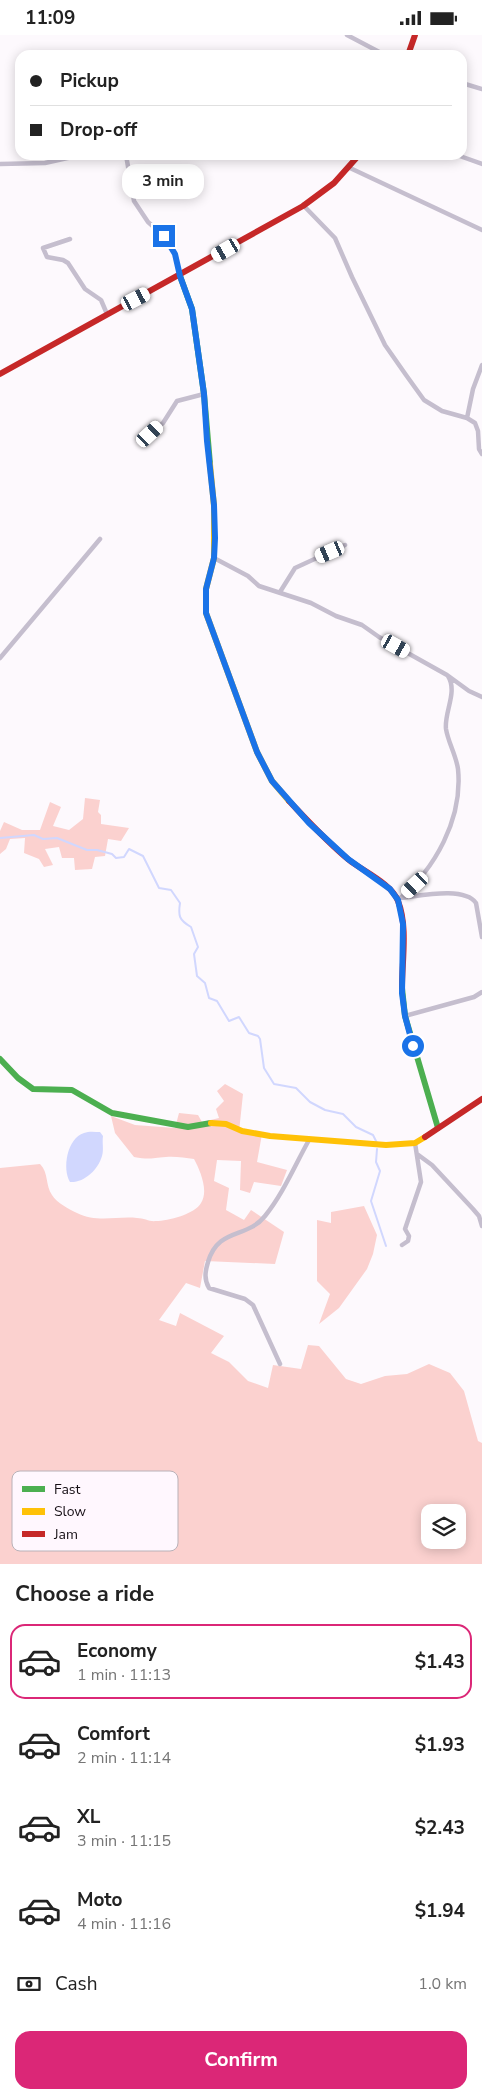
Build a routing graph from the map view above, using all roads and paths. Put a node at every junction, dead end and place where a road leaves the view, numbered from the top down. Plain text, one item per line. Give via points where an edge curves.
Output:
1 (347, 35) edge
2 (415, 35) edge
3 (376, 50) edge
4 (410, 50) edge
5 (467, 84) edge
6 (482, 89) edge
7 (467, 159) edge
8 (58, 160) edge
9 (127, 160) edge
10 (356, 160) edge
11 (0, 164) edge
12 (482, 164) edge
13 (350, 168) junction
14 (303, 205) junction
15 (482, 230) edge
16 (70, 239) dead end
17 (180, 276) junction
18 (107, 314) junction
19 (482, 365) edge
20 (0, 374) edge
21 (204, 394) junction
22 (467, 418) junction
23 (150, 434) dead end
24 (482, 454) edge
25 (100, 539) dead end
26 (345, 545) dead end
27 (214, 558) junction
28 (280, 592) junction
29 (0, 658) edge
30 (447, 675) junction
31 (482, 697) edge
32 (399, 899) junction
33 (482, 937) edge
34 (482, 992) edge
35 (405, 1016) junction
36 (0, 1059) edge
37 (482, 1099) edge
38 (438, 1129) junction
39 (309, 1140) junction
40 (415, 1143) junction
41 (417, 1154) junction
42 (482, 1226) edge
43 (402, 1245) dead end
44 (280, 1364) dead end

1 - 3 street
2 - 4 street
5 - 6 street
7 - 12 street
8 - 11 street
9 - 17 street via 134,201 148,222 164,236 175,254
10 - 13 street
13 - 14 street via 325,191
13 - 15 street
14 - 17 street
14 - 22 street via 335,238 385,345 424,400 442,411
16 - 18 street via 43,248 45,255 68,263 85,289 101,300
17 - 18 street
17 - 21 street via 192,309
18 - 20 street
19 - 22 street
21 - 23 street via 177,401 163,423
21 - 27 street via 214,505
22 - 24 street via 475,423
25 - 29 street
26 - 28 street via 295,568
27 - 28 street via 248,575 259,585
27 - 32 street via 206,589 206,613 266,771 309,823
28 - 30 street via 362,625
30 - 31 street
30 - 32 street via 452,692 446,726 456,757 457,802 453,820 437,854 415,885
32 - 33 street via 459,893 473,899
32 - 35 street via 403,924
34 - 35 street
35 - 38 street
36 - 39 street via 30,1089 72,1089 100,1109 134,1119 188,1127 226,1124 242,1131
37 - 38 street
38 - 40 street
39 - 40 street via 386,1145
39 - 44 street via 264,1217 218,1243 209,1257 205,1273 209,1288 245,1299 253,1305
40 - 41 street
41 - 42 street via 432,1165 473,1209
41 - 43 street via 421,1182 405,1229 408,1241

